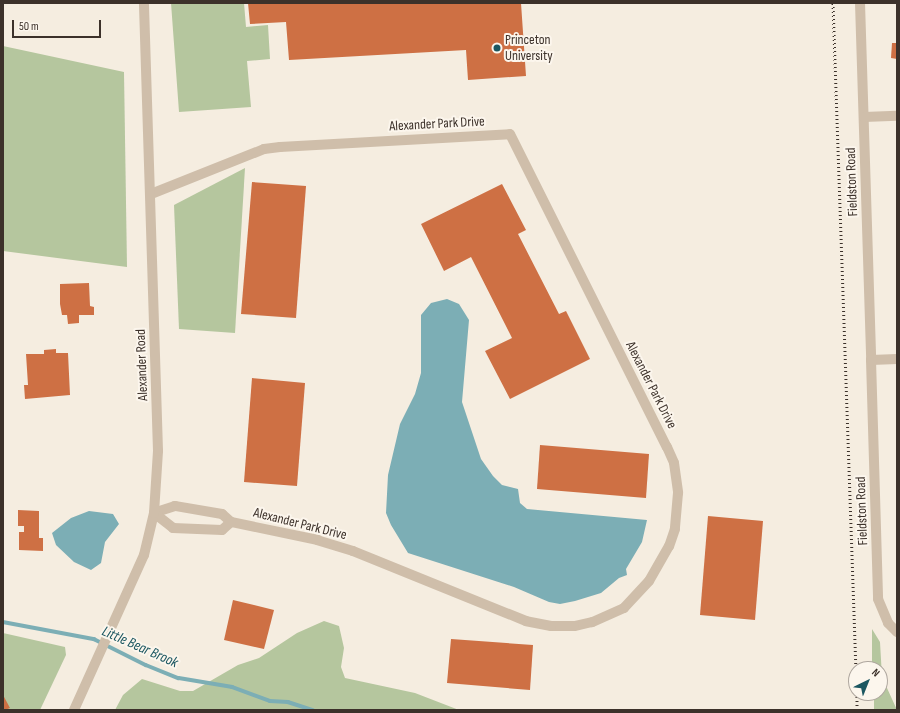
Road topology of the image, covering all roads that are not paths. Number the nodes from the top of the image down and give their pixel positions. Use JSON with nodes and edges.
{"nodes":[{"id":1,"x":144,"y":3,"type":"edge"},
{"id":2,"x":860,"y":3,"type":"edge"},
{"id":3,"x":897,"y":116,"type":"edge"},
{"id":4,"x":864,"y":117,"type":"junction"},
{"id":5,"x":151,"y":194,"type":"junction"},
{"id":6,"x":897,"y":359,"type":"edge"},
{"id":7,"x":871,"y":360,"type":"junction"},
{"id":8,"x":154,"y":514,"type":"junction"},
{"id":9,"x":231,"y":522,"type":"junction"},
{"id":10,"x":897,"y":632,"type":"edge"},
{"id":11,"x":74,"y":710,"type":"edge"}],
"edges":[{"from":1,"to":5,"type":"street","name":"Alexander Road"},
{"from":2,"to":4,"type":"street","name":"Fieldston Road"},
{"from":3,"to":4,"type":"street"},
{"from":4,"to":7,"type":"street","name":"Fieldston Road"},
{"from":5,"to":8,"type":"street","name":"Alexander Road"},
{"from":5,"to":9,"type":"street","name":"Alexander Park Drive"},
{"from":6,"to":7,"type":"street"},
{"from":7,"to":10,"type":"street","name":"Fieldston Road"},
{"from":8,"to":9,"type":"street","name":"Alexander Park Drive"},
{"from":8,"to":9,"type":"street","name":"Alexander Park Drive"},
{"from":8,"to":11,"type":"street","name":"Alexander Road"}]}
